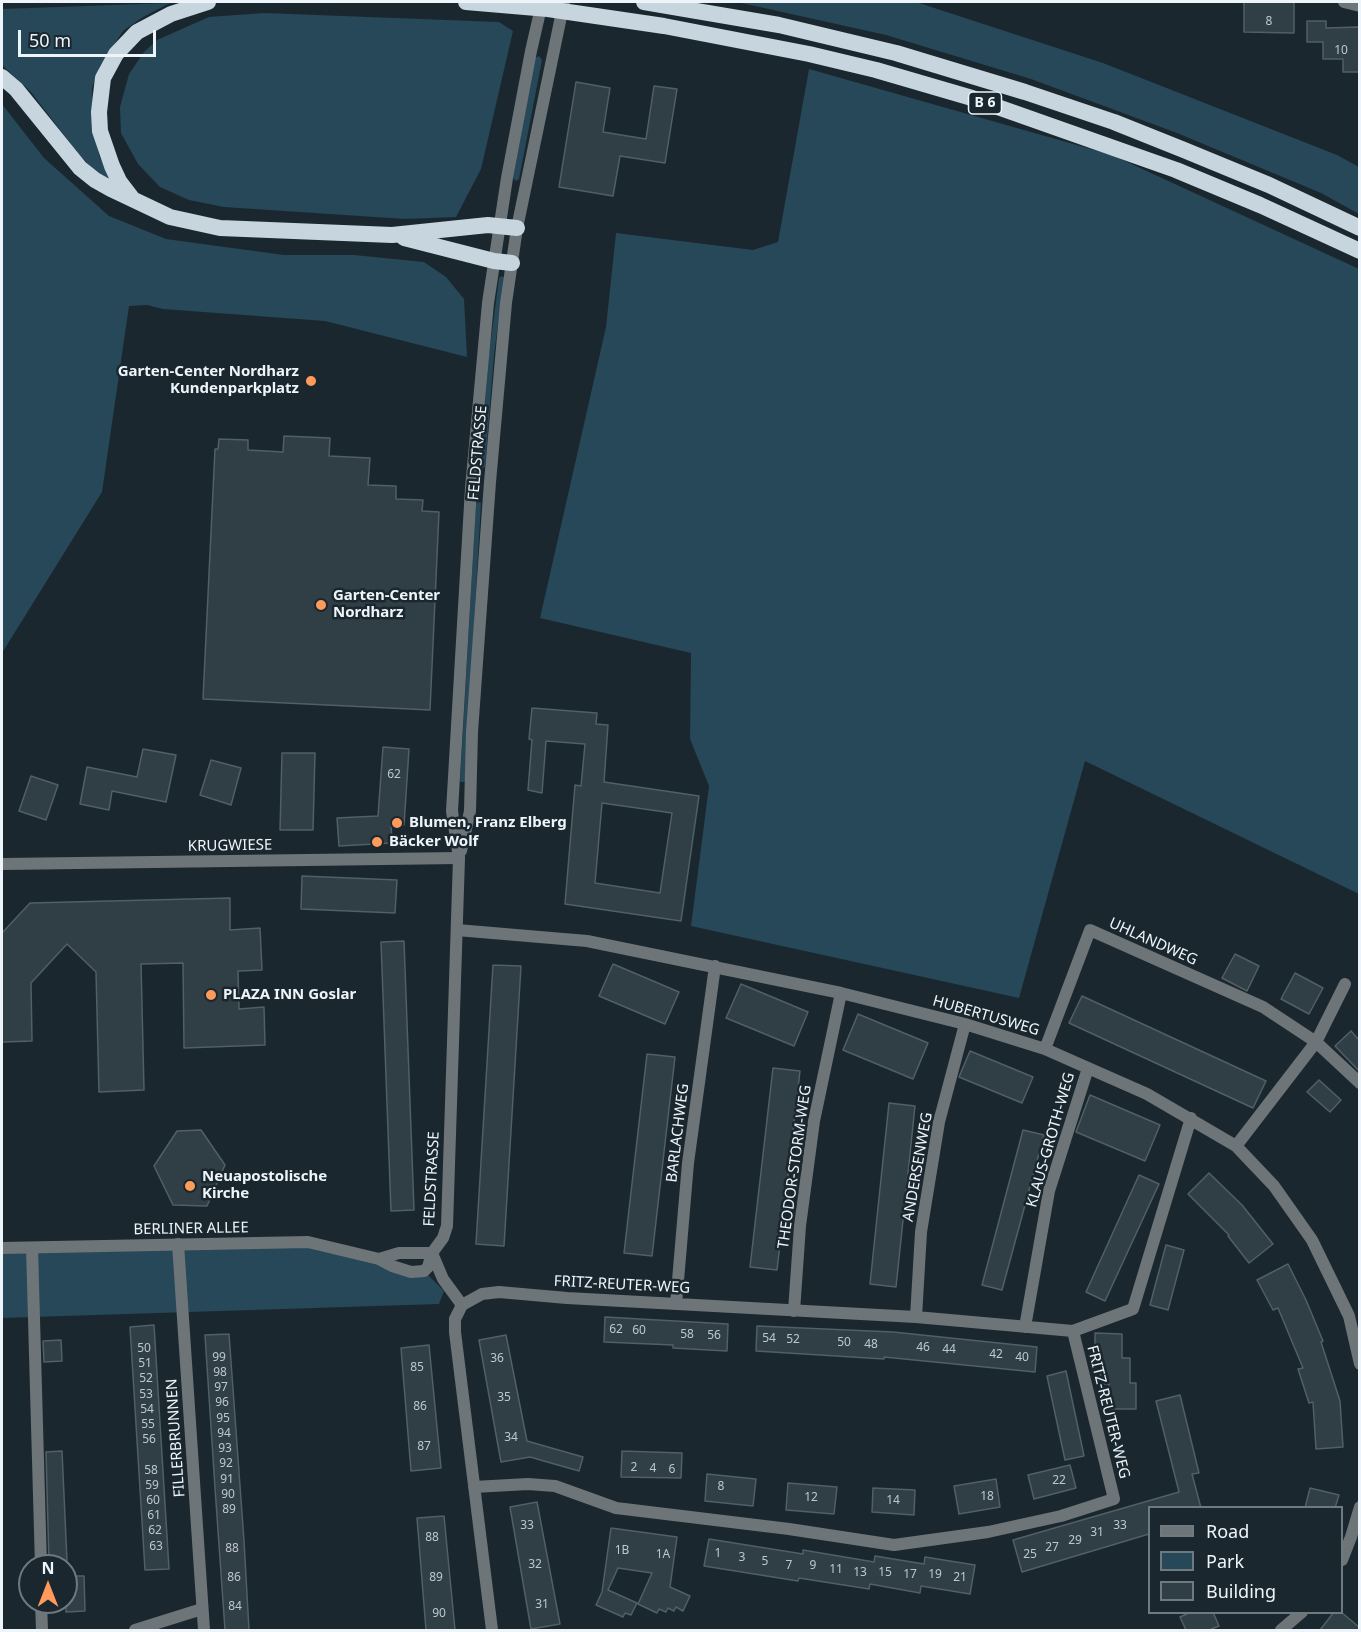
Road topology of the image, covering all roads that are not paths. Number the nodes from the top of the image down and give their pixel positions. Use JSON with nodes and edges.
{"nodes":[{"id":1,"x":208,"y":2,"type":"edge"},
{"id":2,"x":466,"y":2,"type":"edge"},
{"id":3,"x":543,"y":2,"type":"edge"},
{"id":4,"x":564,"y":2,"type":"edge"},
{"id":5,"x":644,"y":2,"type":"edge"},
{"id":6,"x":1344,"y":2,"type":"edge"},
{"id":7,"x":1359,"y":6,"type":"edge"},
{"id":8,"x":2,"y":77,"type":"edge"},
{"id":9,"x":133,"y":199,"type":"junction"},
{"id":10,"x":500,"y":226,"type":"junction"},
{"id":11,"x":518,"y":228,"type":"junction"},
{"id":12,"x":1359,"y":228,"type":"edge"},
{"id":13,"x":392,"y":235,"type":"junction"},
{"id":14,"x":1359,"y":252,"type":"edge"},
{"id":15,"x":494,"y":261,"type":"junction"},
{"id":16,"x":512,"y":264,"type":"junction"},
{"id":17,"x":459,"y":858,"type":"junction"},
{"id":18,"x":2,"y":864,"type":"edge"},
{"id":19,"x":457,"y":930,"type":"junction"},
{"id":20,"x":715,"y":966,"type":"junction"},
{"id":21,"x":1345,"y":984,"type":"dead end"},
{"id":22,"x":841,"y":993,"type":"junction"},
{"id":23,"x":965,"y":1024,"type":"junction"},
{"id":24,"x":1316,"y":1042,"type":"junction"},
{"id":25,"x":1045,"y":1049,"type":"junction"},
{"id":26,"x":1088,"y":1068,"type":"junction"},
{"id":27,"x":1359,"y":1083,"type":"edge"},
{"id":28,"x":1191,"y":1119,"type":"junction"},
{"id":29,"x":1236,"y":1146,"type":"junction"},
{"id":30,"x":178,"y":1244,"type":"junction"},
{"id":31,"x":2,"y":1248,"type":"edge"},
{"id":32,"x":32,"y":1248,"type":"junction"},
{"id":33,"x":432,"y":1253,"type":"junction"},
{"id":34,"x":379,"y":1259,"type":"junction"},
{"id":35,"x":676,"y":1304,"type":"junction"},
{"id":36,"x":462,"y":1305,"type":"junction"},
{"id":37,"x":794,"y":1311,"type":"junction"},
{"id":38,"x":1354,"y":1313,"type":"edge"},
{"id":39,"x":916,"y":1317,"type":"junction"},
{"id":40,"x":1025,"y":1327,"type":"junction"},
{"id":41,"x":1073,"y":1331,"type":"junction"},
{"id":42,"x":1359,"y":1364,"type":"edge"},
{"id":43,"x":474,"y":1487,"type":"junction"},
{"id":44,"x":1359,"y":1507,"type":"edge"},
{"id":45,"x":40,"y":1554,"type":"edge"},
{"id":46,"x":1343,"y":1555,"type":"edge"},
{"id":47,"x":202,"y":1609,"type":"junction"},
{"id":48,"x":41,"y":1614,"type":"edge"},
{"id":49,"x":1300,"y":1614,"type":"edge"},
{"id":50,"x":42,"y":1630,"type":"edge"},
{"id":51,"x":135,"y":1630,"type":"edge"},
{"id":52,"x":204,"y":1630,"type":"edge"},
{"id":53,"x":492,"y":1630,"type":"edge"},
{"id":54,"x":1281,"y":1630,"type":"edge"}],
"edges":[{"from":1,"to":9,"type":"highway"},
{"from":2,"to":14,"type":"highway","number":"B 6"},
{"from":3,"to":10,"type":"street","name":"FELDSTRASSE"},
{"from":4,"to":11,"type":"street","name":"FELDSTRASSE"},
{"from":5,"to":12,"type":"highway","number":"B 6"},
{"from":6,"to":7,"type":"street"},
{"from":8,"to":9,"type":"highway"},
{"from":9,"to":13,"type":"highway"},
{"from":10,"to":11,"type":"highway"},
{"from":10,"to":13,"type":"highway"},
{"from":10,"to":15,"type":"street","name":"FELDSTRASSE"},
{"from":11,"to":16,"type":"street","name":"FELDSTRASSE"},
{"from":13,"to":15,"type":"highway"},
{"from":15,"to":16,"type":"highway"},
{"from":15,"to":17,"type":"street","name":"FELDSTRASSE"},
{"from":16,"to":17,"type":"street","name":"FELDSTRASSE"},
{"from":17,"to":18,"type":"street","name":"KRUGWIESE"},
{"from":17,"to":19,"type":"street","name":"FELDSTRASSE"},
{"from":19,"to":20,"type":"street","name":"HUBERTUSWEG"},
{"from":19,"to":33,"type":"street","name":"FELDSTRASSE"},
{"from":20,"to":22,"type":"street","name":"HUBERTUSWEG"},
{"from":20,"to":35,"type":"street","name":"BARLACHWEG"},
{"from":21,"to":24,"type":"street"},
{"from":22,"to":23,"type":"street","name":"HUBERTUSWEG"},
{"from":22,"to":37,"type":"street","name":"THEODOR-STORM-WEG"},
{"from":23,"to":25,"type":"street","name":"HUBERTUSWEG"},
{"from":23,"to":39,"type":"street","name":"ANDERSENWEG"},
{"from":24,"to":25,"type":"street","name":"UHLANDWEG"},
{"from":24,"to":27,"type":"street","name":"UHLANDWEG"},
{"from":24,"to":29,"type":"street"},
{"from":25,"to":26,"type":"street","name":"HUBERTUSWEG"},
{"from":26,"to":28,"type":"street","name":"HUBERTUSWEG"},
{"from":26,"to":40,"type":"street","name":"KLAUS-GROTH-WEG"},
{"from":28,"to":29,"type":"street","name":"HUBERTUSWEG"},
{"from":28,"to":41,"type":"street"},
{"from":29,"to":38,"type":"street","name":"HUBERTUSWEG"},
{"from":30,"to":32,"type":"street","name":"BERLINER ALLEE"},
{"from":30,"to":34,"type":"street","name":"BERLINER ALLEE"},
{"from":30,"to":47,"type":"street","name":"FILLERBRUNNEN"},
{"from":31,"to":32,"type":"street","name":"BERLINER ALLEE"},
{"from":32,"to":45,"type":"street"},
{"from":33,"to":34,"type":"street","name":"BERLINER ALLEE"},
{"from":33,"to":34,"type":"street","name":"BERLINER ALLEE"},
{"from":33,"to":36,"type":"street"},
{"from":35,"to":36,"type":"street","name":"FRITZ-REUTER-WEG"},
{"from":35,"to":37,"type":"street","name":"FRITZ-REUTER-WEG"},
{"from":36,"to":43,"type":"street"},
{"from":37,"to":39,"type":"street","name":"FRITZ-REUTER-WEG"},
{"from":38,"to":42,"type":"street","name":"HUBERTUSWEG"},
{"from":39,"to":40,"type":"street","name":"FRITZ-REUTER-WEG"},
{"from":40,"to":41,"type":"street","name":"FRITZ-REUTER-WEG"},
{"from":41,"to":43,"type":"street","name":"FRITZ-REUTER-WEG"},
{"from":43,"to":53,"type":"street"},
{"from":44,"to":46,"type":"street"},
{"from":47,"to":51,"type":"street"},
{"from":47,"to":52,"type":"street","name":"FILLERBRUNNEN"},
{"from":48,"to":50,"type":"street"},
{"from":49,"to":54,"type":"street"}]}
